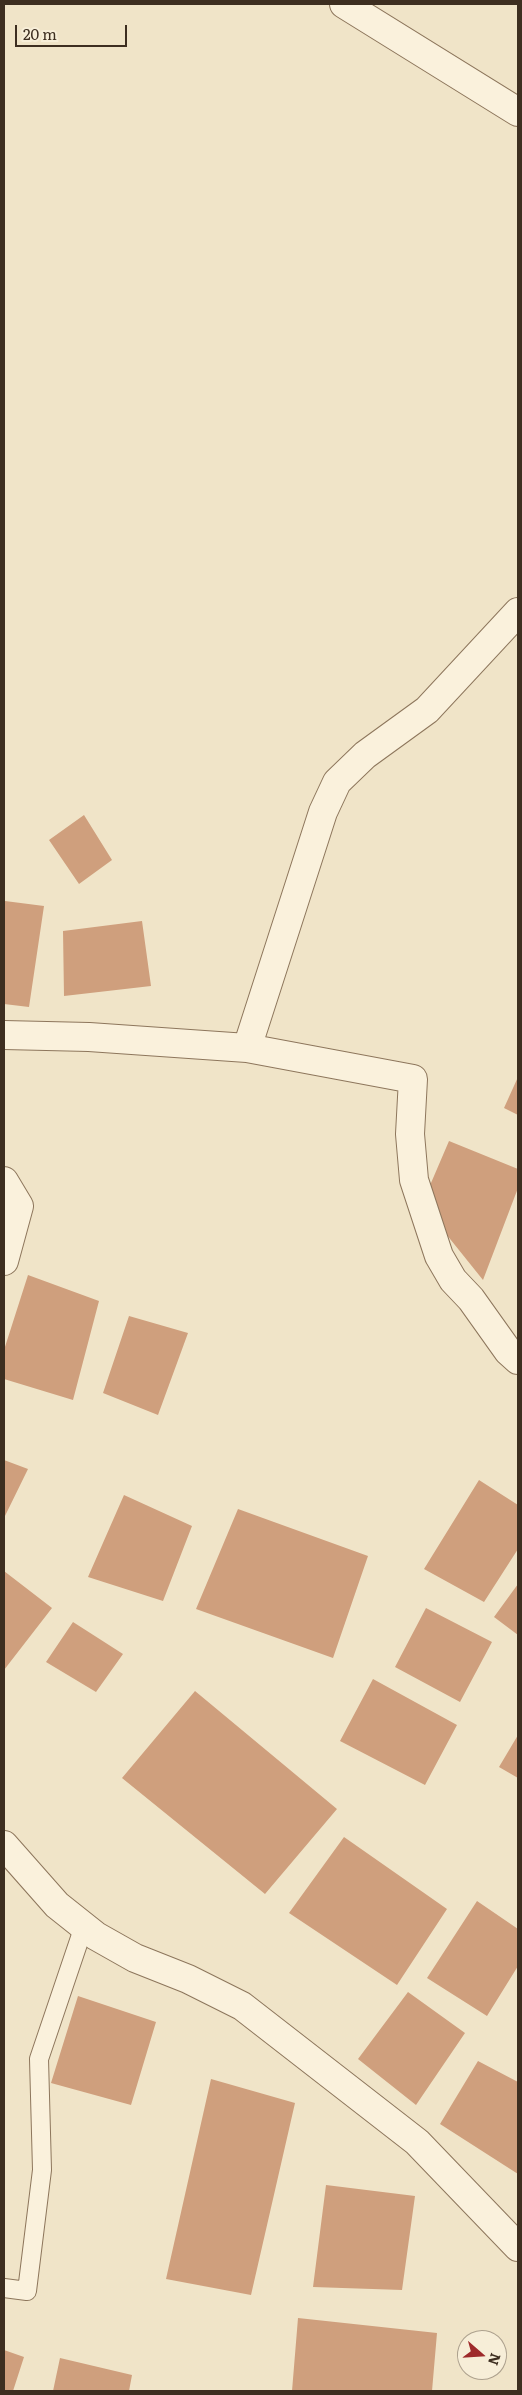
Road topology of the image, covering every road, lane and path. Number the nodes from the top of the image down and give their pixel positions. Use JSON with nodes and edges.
{"nodes":[{"id":1,"x":344,"y":4,"type":"edge"},
{"id":2,"x":518,"y":112,"type":"edge"},
{"id":3,"x":518,"y":612,"type":"edge"},
{"id":4,"x":4,"y":1035,"type":"edge"},
{"id":5,"x":247,"y":1048,"type":"junction"},
{"id":6,"x":4,"y":1180,"type":"edge"},
{"id":7,"x":4,"y":1261,"type":"edge"},
{"id":8,"x":518,"y":1360,"type":"edge"},
{"id":9,"x":4,"y":1845,"type":"edge"},
{"id":10,"x":84,"y":1926,"type":"junction"},
{"id":11,"x":518,"y":2247,"type":"edge"},
{"id":12,"x":4,"y":2288,"type":"edge"}],
"edges":[{"from":1,"to":2,"type":"street"},
{"from":3,"to":5,"type":"street"},
{"from":4,"to":5,"type":"street"},
{"from":5,"to":8,"type":"street"},
{"from":6,"to":7,"type":"street"},
{"from":9,"to":10,"type":"street"},
{"from":10,"to":11,"type":"street"},
{"from":10,"to":12,"type":"lane"}]}
